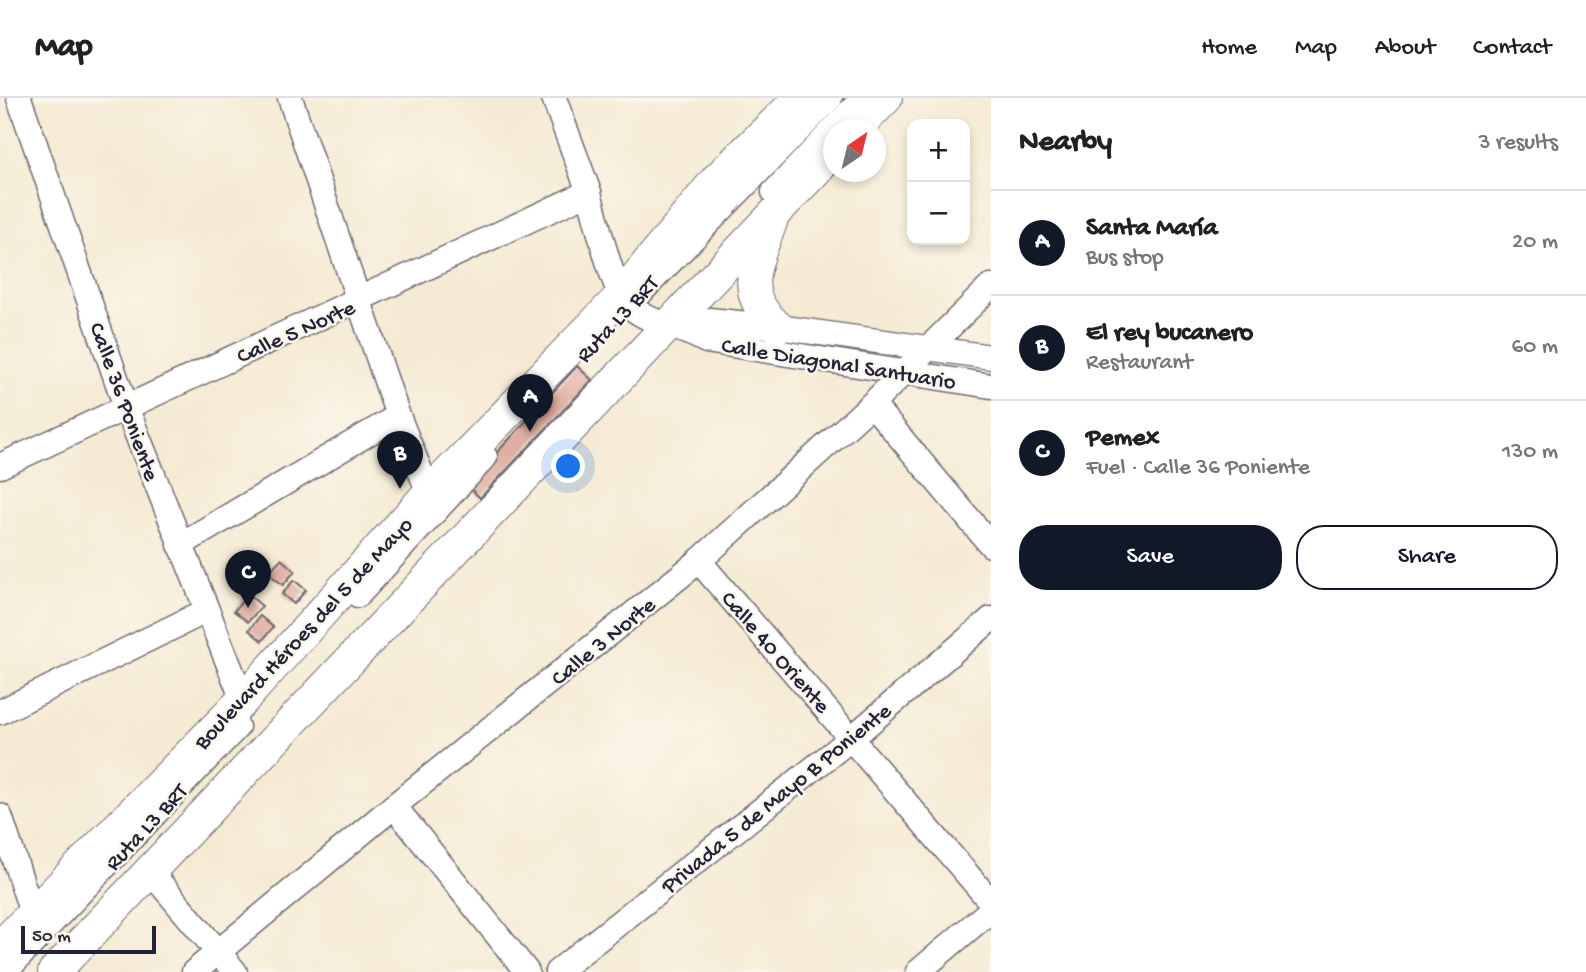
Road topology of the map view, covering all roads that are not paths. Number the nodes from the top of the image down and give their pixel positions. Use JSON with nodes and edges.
{"nodes":[{"id":1,"x":19,"y":98,"type":"edge"},
{"id":2,"x":290,"y":98,"type":"edge"},
{"id":3,"x":554,"y":98,"type":"edge"},
{"id":4,"x":800,"y":98,"type":"edge"},
{"id":5,"x":830,"y":98,"type":"edge"},
{"id":6,"x":863,"y":98,"type":"edge"},
{"id":7,"x":886,"y":98,"type":"edge"},
{"id":8,"x":866,"y":119,"type":"edge"},
{"id":9,"x":823,"y":162,"type":"edge"},
{"id":10,"x":589,"y":192,"type":"junction"},
{"id":11,"x":776,"y":209,"type":"junction"},
{"id":12,"x":991,"y":286,"type":"edge"},
{"id":13,"x":361,"y":300,"type":"junction"},
{"id":14,"x":624,"y":301,"type":"junction"},
{"id":15,"x":670,"y":326,"type":"junction"},
{"id":16,"x":778,"y":327,"type":"junction"},
{"id":17,"x":926,"y":350,"type":"junction"},
{"id":18,"x":991,"y":357,"type":"edge"},
{"id":19,"x":904,"y":372,"type":"junction"},
{"id":20,"x":991,"y":386,"type":"edge"},
{"id":21,"x":872,"y":404,"type":"junction"},
{"id":22,"x":125,"y":407,"type":"junction"},
{"id":23,"x":398,"y":416,"type":"junction"},
{"id":24,"x":0,"y":466,"type":"edge"},
{"id":25,"x":429,"y":493,"type":"junction"},
{"id":26,"x":180,"y":545,"type":"junction"},
{"id":27,"x":991,"y":545,"type":"edge"},
{"id":28,"x":699,"y":561,"type":"junction"},
{"id":29,"x":206,"y":611,"type":"junction"},
{"id":30,"x":991,"y":619,"type":"edge"},
{"id":31,"x":243,"y":699,"type":"junction"},
{"id":32,"x":0,"y":712,"type":"edge"},
{"id":33,"x":853,"y":737,"type":"junction"},
{"id":34,"x":394,"y":806,"type":"junction"},
{"id":35,"x":0,"y":816,"type":"edge"},
{"id":36,"x":150,"y":871,"type":"junction"},
{"id":37,"x":991,"y":902,"type":"edge"},
{"id":38,"x":991,"y":910,"type":"edge"},
{"id":39,"x":32,"y":913,"type":"junction"},
{"id":40,"x":0,"y":947,"type":"edge"},
{"id":41,"x":219,"y":952,"type":"junction"},
{"id":42,"x":5,"y":972,"type":"edge"},
{"id":43,"x":45,"y":972,"type":"edge"},
{"id":44,"x":54,"y":972,"type":"edge"},
{"id":45,"x":194,"y":972,"type":"edge"},
{"id":46,"x":235,"y":972,"type":"edge"},
{"id":47,"x":527,"y":972,"type":"edge"},
{"id":48,"x":557,"y":972,"type":"edge"},
{"id":49,"x":918,"y":972,"type":"edge"}],
"edges":[{"from":1,"to":22,"type":"street","name":"Calle 36 Poniente"},
{"from":2,"to":13,"type":"street"},
{"from":3,"to":10,"type":"street"},
{"from":4,"to":14,"type":"main road","name":"Boulevard Héroes del 5 de Mayo"},
{"from":5,"to":14,"type":"street","name":"Ruta L3 BRT"},
{"from":6,"to":15,"type":"street","name":"Ruta L3 BRT"},
{"from":7,"to":8,"type":"main road"},
{"from":9,"to":11,"type":"main road"},
{"from":10,"to":13,"type":"street","name":"Calle 5 Norte"},
{"from":10,"to":14,"type":"street"},
{"from":11,"to":15,"type":"main road"},
{"from":11,"to":16,"type":"main road"},
{"from":12,"to":17,"type":"street","name":"Calle 3 Norte"},
{"from":13,"to":22,"type":"street","name":"Calle 5 Norte"},
{"from":13,"to":23,"type":"street"},
{"from":14,"to":15,"type":"street"},
{"from":14,"to":25,"type":"main road","name":"Boulevard Héroes del 5 de Mayo"},
{"from":14,"to":42,"type":"street","name":"Ruta L3 BRT"},
{"from":15,"to":16,"type":"street","name":"Calle Diagonal Santuario"},
{"from":15,"to":19,"type":"street","name":"Calle Diagonal Santuario"},
{"from":15,"to":36,"type":"main road"},
{"from":15,"to":43,"type":"street","name":"Ruta L3 BRT"},
{"from":16,"to":17,"type":"street","name":"Calle Diagonal Santuario"},
{"from":17,"to":18,"type":"street","name":"Calle Diagonal Santuario"},
{"from":17,"to":19,"type":"street","name":"Calle 3 Norte"},
{"from":19,"to":20,"type":"street","name":"Calle Diagonal Santuario"},
{"from":19,"to":21,"type":"street","name":"Calle 3 Norte"},
{"from":21,"to":27,"type":"street"},
{"from":21,"to":28,"type":"street","name":"Calle 3 Norte"},
{"from":22,"to":24,"type":"street","name":"Calle 5 Norte"},
{"from":22,"to":26,"type":"street","name":"Calle 36 Poniente"},
{"from":23,"to":25,"type":"street"},
{"from":23,"to":26,"type":"street"},
{"from":25,"to":31,"type":"main road","name":"Boulevard Héroes del 5 de Mayo"},
{"from":26,"to":29,"type":"street","name":"Calle 36 Poniente"},
{"from":28,"to":33,"type":"street","name":"Calle 40 Oriente"},
{"from":28,"to":34,"type":"street","name":"Calle 3 Norte"},
{"from":29,"to":31,"type":"street","name":"Calle 36 Poniente"},
{"from":29,"to":32,"type":"street"},
{"from":30,"to":33,"type":"street","name":"Privada 5 de Mayo B Poniente"},
{"from":31,"to":39,"type":"main road","name":"Boulevard Héroes del 5 de Mayo"},
{"from":33,"to":37,"type":"street","name":"Calle 40 Oriente"},
{"from":33,"to":48,"type":"street","name":"Privada 5 de Mayo B Poniente"},
{"from":34,"to":41,"type":"street","name":"Calle 3 Norte"},
{"from":34,"to":47,"type":"street"},
{"from":35,"to":39,"type":"street"},
{"from":36,"to":41,"type":"street"},
{"from":36,"to":44,"type":"main road"},
{"from":38,"to":49,"type":"street"},
{"from":39,"to":40,"type":"main road","name":"Boulevard Héroes del 5 de Mayo"},
{"from":41,"to":45,"type":"street","name":"Calle 3 Norte"},
{"from":41,"to":46,"type":"street"}]}
